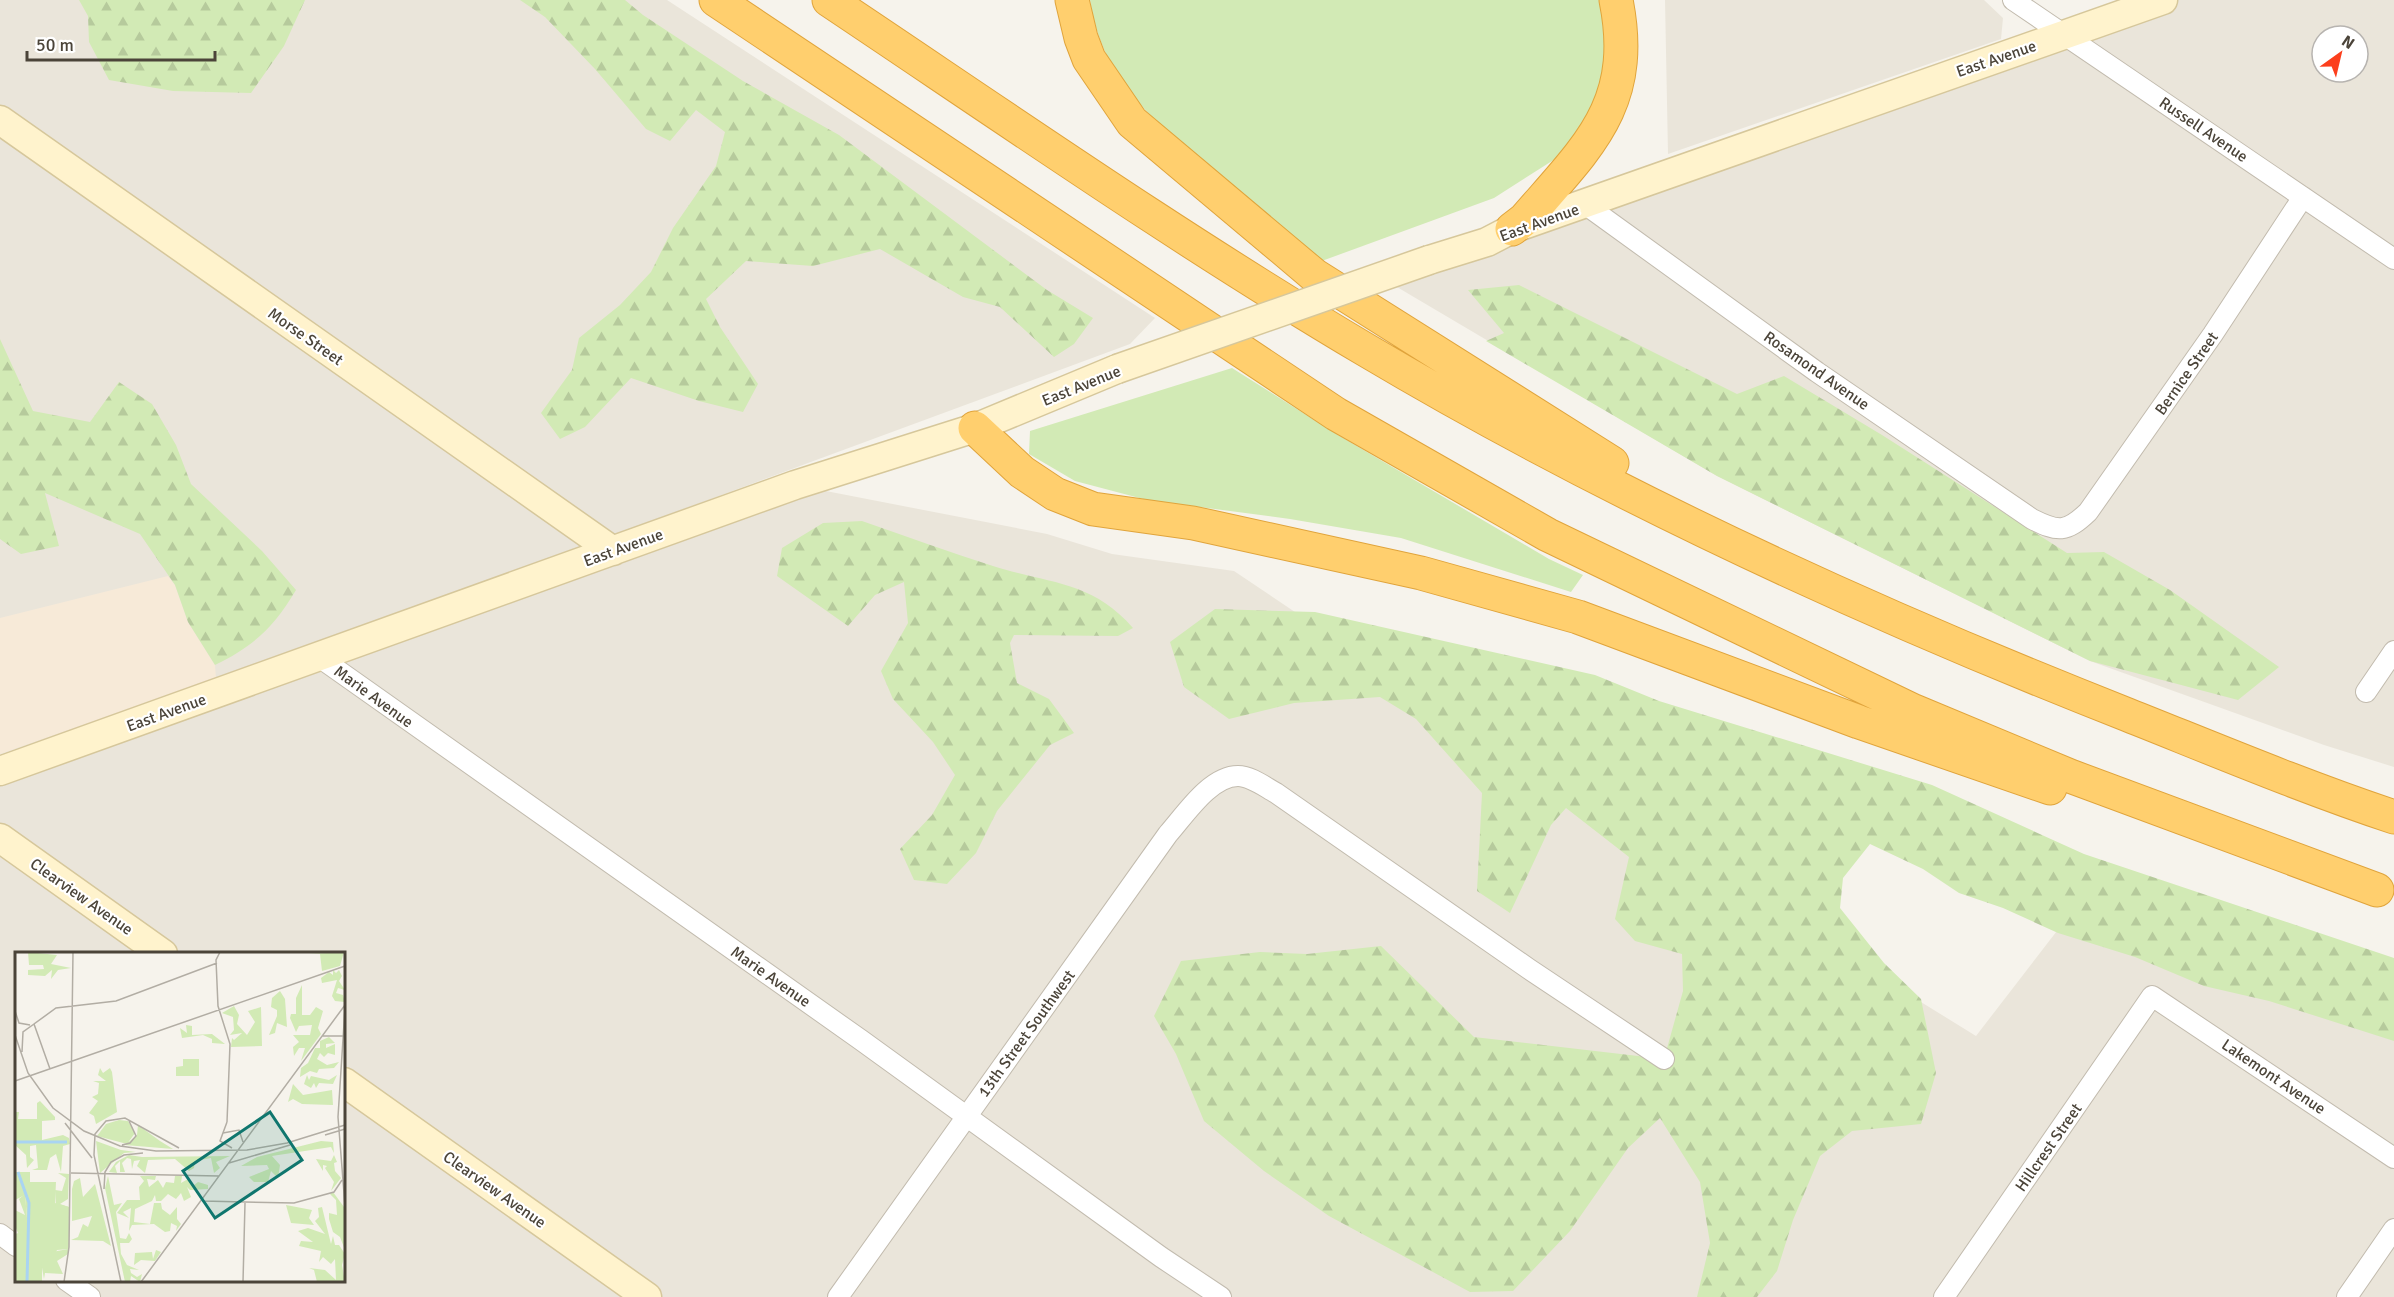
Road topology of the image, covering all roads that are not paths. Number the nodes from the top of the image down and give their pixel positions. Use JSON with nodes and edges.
{"nodes":[{"id":1,"x":716,"y":0,"type":"edge"},
{"id":2,"x":829,"y":0,"type":"edge"},
{"id":3,"x":1072,"y":0,"type":"edge"},
{"id":4,"x":1616,"y":0,"type":"edge"},
{"id":5,"x":2013,"y":0,"type":"edge"},
{"id":6,"x":2163,"y":0,"type":"edge"},
{"id":7,"x":2066,"y":34,"type":"junction"},
{"id":8,"x":0,"y":120,"type":"edge"},
{"id":9,"x":2303,"y":197,"type":"junction"},
{"id":10,"x":1586,"y":205,"type":"junction"},
{"id":11,"x":1512,"y":230,"type":"junction"},
{"id":12,"x":2394,"y":259,"type":"edge"},
{"id":13,"x":975,"y":428,"type":"junction"},
{"id":14,"x":2052,"y":529,"type":"joint"},
{"id":15,"x":613,"y":551,"type":"junction"},
{"id":16,"x":1766,"y":560,"type":"junction"},
{"id":17,"x":2394,"y":651,"type":"edge"},
{"id":18,"x":320,"y":657,"type":"junction"},
{"id":19,"x":2366,"y":692,"type":"dead end"},
{"id":20,"x":0,"y":771,"type":"edge"},
{"id":21,"x":2394,"y":817,"type":"edge"},
{"id":22,"x":0,"y":838,"type":"edge"},
{"id":23,"x":2385,"y":892,"type":"edge"},
{"id":24,"x":160,"y":952,"type":"edge"},
{"id":25,"x":2152,"y":996,"type":"joint"},
{"id":26,"x":1664,"y":1059,"type":"dead end"},
{"id":27,"x":345,"y":1083,"type":"edge"},
{"id":28,"x":965,"y":1117,"type":"junction"},
{"id":29,"x":2394,"y":1158,"type":"edge"},
{"id":30,"x":2394,"y":1229,"type":"edge"},
{"id":31,"x":0,"y":1234,"type":"edge"},
{"id":32,"x":15,"y":1245,"type":"edge"},
{"id":33,"x":68,"y":1282,"type":"edge"},
{"id":34,"x":90,"y":1297,"type":"edge"},
{"id":35,"x":647,"y":1297,"type":"edge"},
{"id":36,"x":838,"y":1297,"type":"edge"},
{"id":37,"x":1221,"y":1297,"type":"edge"},
{"id":38,"x":1944,"y":1297,"type":"edge"},
{"id":39,"x":2347,"y":1297,"type":"edge"}],
"edges":[{"from":1,"to":23,"type":"highway"},
{"from":2,"to":16,"type":"highway"},
{"from":3,"to":16,"type":"highway"},
{"from":4,"to":11,"type":"highway"},
{"from":5,"to":7,"type":"street","name":"Russell Avenue"},
{"from":6,"to":7,"type":"main road","name":"East Avenue"},
{"from":7,"to":9,"type":"street","name":"Russell Avenue"},
{"from":7,"to":10,"type":"main road","name":"East Avenue"},
{"from":8,"to":15,"type":"main road","name":"Morse Street"},
{"from":9,"to":12,"type":"street","name":"Russell Avenue"},
{"from":9,"to":14,"type":"street","name":"Bernice Street"},
{"from":10,"to":11,"type":"main road","name":"East Avenue"},
{"from":10,"to":14,"type":"street","name":"Rosamond Avenue"},
{"from":11,"to":13,"type":"main road","name":"East Avenue","bridge":true},
{"from":13,"to":15,"type":"main road","name":"East Avenue"},
{"from":13,"to":23,"type":"highway"},
{"from":15,"to":18,"type":"main road","name":"East Avenue"},
{"from":16,"to":21,"type":"highway"},
{"from":17,"to":19,"type":"street"},
{"from":18,"to":20,"type":"main road","name":"East Avenue"},
{"from":18,"to":28,"type":"street","name":"Marie Avenue"},
{"from":22,"to":24,"type":"main road","name":"Clearview Avenue"},
{"from":25,"to":29,"type":"street","name":"Lakemont Avenue"},
{"from":25,"to":38,"type":"street","name":"Hillcrest Street"},
{"from":26,"to":28,"type":"street","name":"13th Street Southwest"},
{"from":27,"to":35,"type":"main road","name":"Clearview Avenue"},
{"from":28,"to":36,"type":"street","name":"13th Street Southwest"},
{"from":28,"to":37,"type":"street","name":"Marie Avenue"},
{"from":30,"to":39,"type":"street"},
{"from":31,"to":32,"type":"street"},
{"from":33,"to":34,"type":"street"}]}
